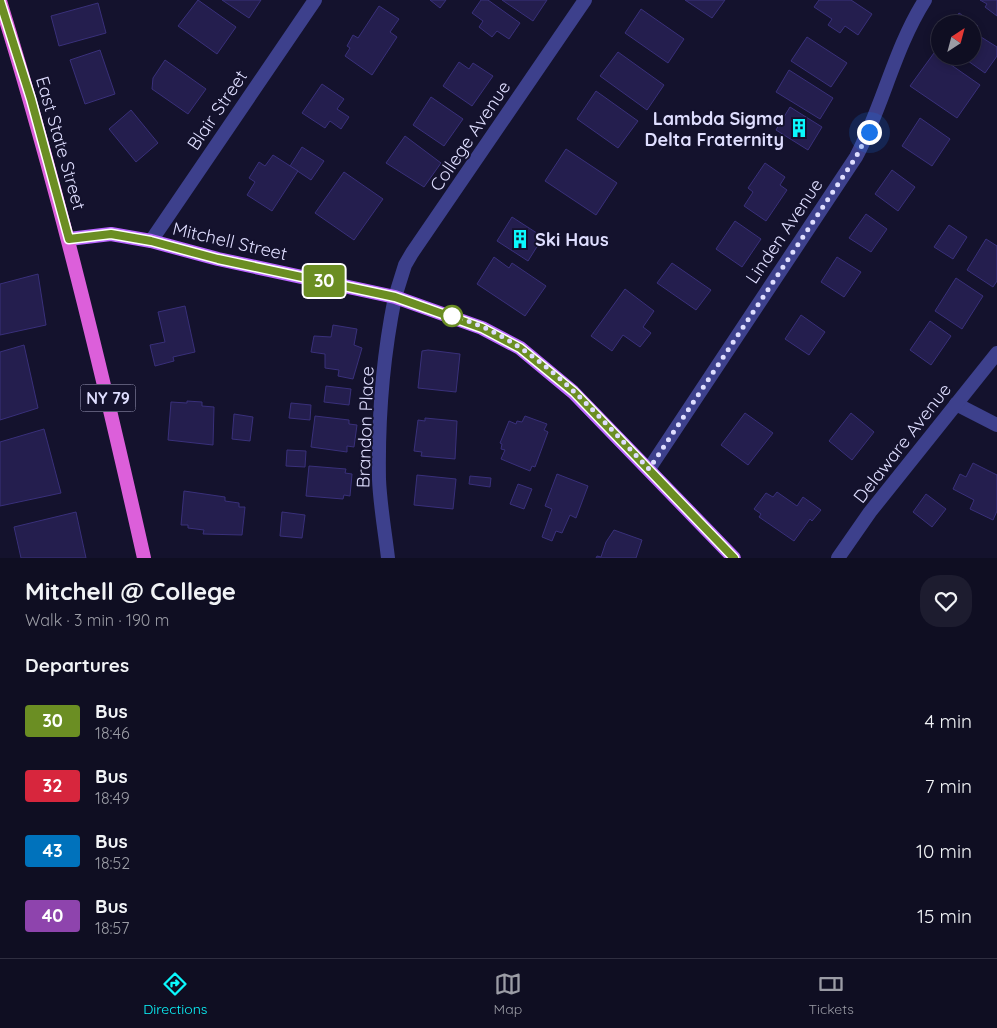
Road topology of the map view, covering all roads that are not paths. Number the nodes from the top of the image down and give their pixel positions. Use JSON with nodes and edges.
{"nodes":[{"id":1,"x":315,"y":0,"type":"edge"},
{"id":2,"x":585,"y":0,"type":"edge"},
{"id":3,"x":924,"y":0,"type":"edge"},
{"id":4,"x":0,"y":2,"type":"edge"},
{"id":5,"x":69,"y":239,"type":"junction"},
{"id":6,"x":151,"y":241,"type":"junction"},
{"id":7,"x":395,"y":297,"type":"junction"},
{"id":8,"x":997,"y":353,"type":"edge"},
{"id":9,"x":956,"y":404,"type":"junction"},
{"id":10,"x":997,"y":425,"type":"edge"},
{"id":11,"x":649,"y":469,"type":"junction"},
{"id":12,"x":144,"y":558,"type":"edge"},
{"id":13,"x":388,"y":558,"type":"edge"},
{"id":14,"x":734,"y":558,"type":"edge"},
{"id":15,"x":838,"y":558,"type":"edge"}],
"edges":[{"from":1,"to":6,"type":"street","name":"Blair Street"},
{"from":2,"to":7,"type":"street","name":"College Avenue"},
{"from":3,"to":11,"type":"street","name":"Linden Avenue"},
{"from":4,"to":5,"type":"highway","name":"East State Street","number":"NY 79"},
{"from":5,"to":6,"type":"main road","name":"Mitchell Street"},
{"from":5,"to":12,"type":"highway","name":"East State Street","number":"NY 79"},
{"from":6,"to":7,"type":"main road","name":"Mitchell Street"},
{"from":7,"to":11,"type":"main road","name":"Mitchell Street"},
{"from":7,"to":13,"type":"street","name":"Brandon Place"},
{"from":8,"to":9,"type":"street","name":"Delaware Avenue"},
{"from":9,"to":10,"type":"street"},
{"from":9,"to":15,"type":"street","name":"Delaware Avenue"},
{"from":11,"to":14,"type":"main road","name":"Mitchell Street"}]}
